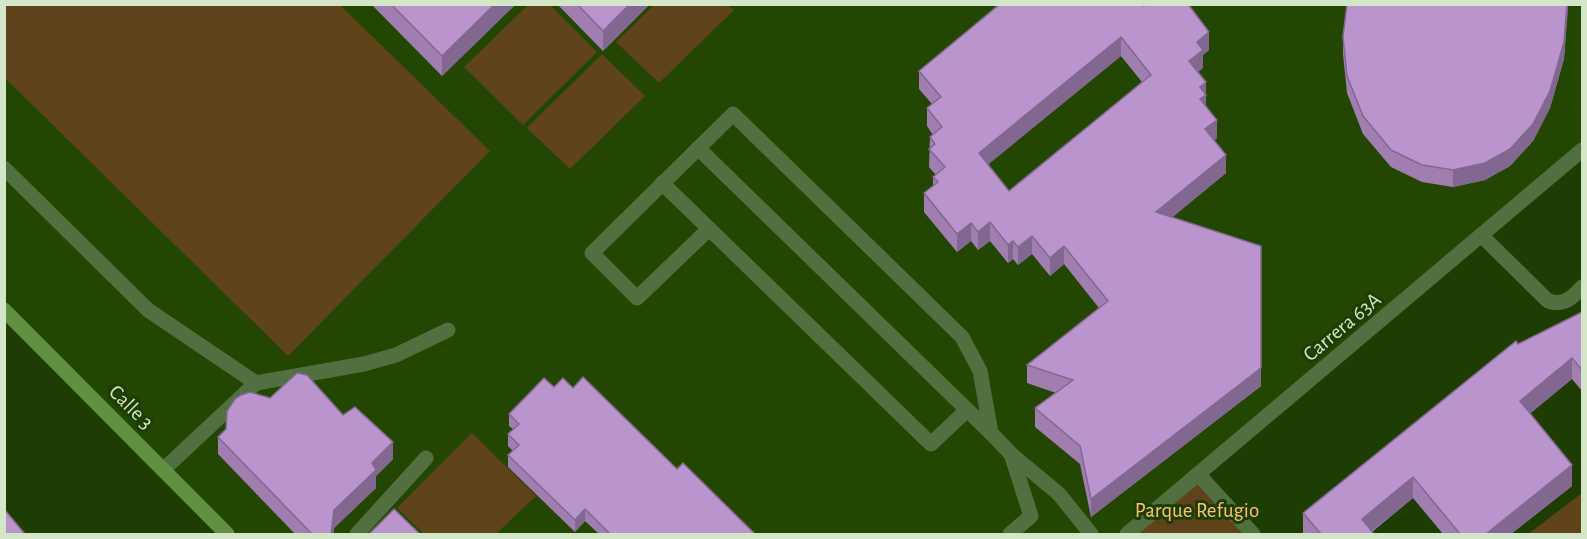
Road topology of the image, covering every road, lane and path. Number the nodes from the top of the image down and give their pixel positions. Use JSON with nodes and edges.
{"nodes":[{"id":1,"x":698,"y":148,"type":"junction"},
{"id":2,"x":1582,"y":150,"type":"edge"},
{"id":3,"x":4,"y":168,"type":"edge"},
{"id":4,"x":662,"y":183,"type":"junction"},
{"id":5,"x":709,"y":229,"type":"junction"},
{"id":6,"x":1482,"y":236,"type":"junction"},
{"id":7,"x":1582,"y":287,"type":"edge"},
{"id":8,"x":4,"y":310,"type":"edge"},
{"id":9,"x":448,"y":330,"type":"dead end"},
{"id":10,"x":256,"y":383,"type":"junction"},
{"id":11,"x":967,"y":410,"type":"junction"},
{"id":12,"x":991,"y":433,"type":"junction"},
{"id":13,"x":1011,"y":454,"type":"junction"},
{"id":14,"x":426,"y":458,"type":"dead end"},
{"id":15,"x":163,"y":470,"type":"junction"},
{"id":16,"x":1199,"y":475,"type":"junction"},
{"id":17,"x":227,"y":534,"type":"edge"},
{"id":18,"x":357,"y":534,"type":"edge"},
{"id":19,"x":1010,"y":534,"type":"edge"},
{"id":20,"x":1091,"y":534,"type":"edge"},
{"id":21,"x":1127,"y":534,"type":"edge"},
{"id":22,"x":1253,"y":534,"type":"edge"}],
"edges":[{"from":1,"to":4,"type":"street"},
{"from":1,"to":11,"type":"street"},
{"from":1,"to":12,"type":"street"},
{"from":2,"to":6,"type":"street","name":"Carrera 63A"},
{"from":3,"to":10,"type":"street"},
{"from":4,"to":5,"type":"street"},
{"from":4,"to":5,"type":"street"},
{"from":5,"to":11,"type":"street"},
{"from":6,"to":7,"type":"street"},
{"from":6,"to":16,"type":"street","name":"Carrera 63A"},
{"from":8,"to":15,"type":"street","name":"Calle 3"},
{"from":9,"to":10,"type":"street"},
{"from":10,"to":15,"type":"street"},
{"from":11,"to":12,"type":"street"},
{"from":12,"to":13,"type":"street"},
{"from":13,"to":19,"type":"street"},
{"from":13,"to":20,"type":"street"},
{"from":14,"to":18,"type":"street"},
{"from":15,"to":17,"type":"street","name":"Calle 3"},
{"from":16,"to":21,"type":"street","name":"Carrera 63A"},
{"from":16,"to":22,"type":"street"}]}
